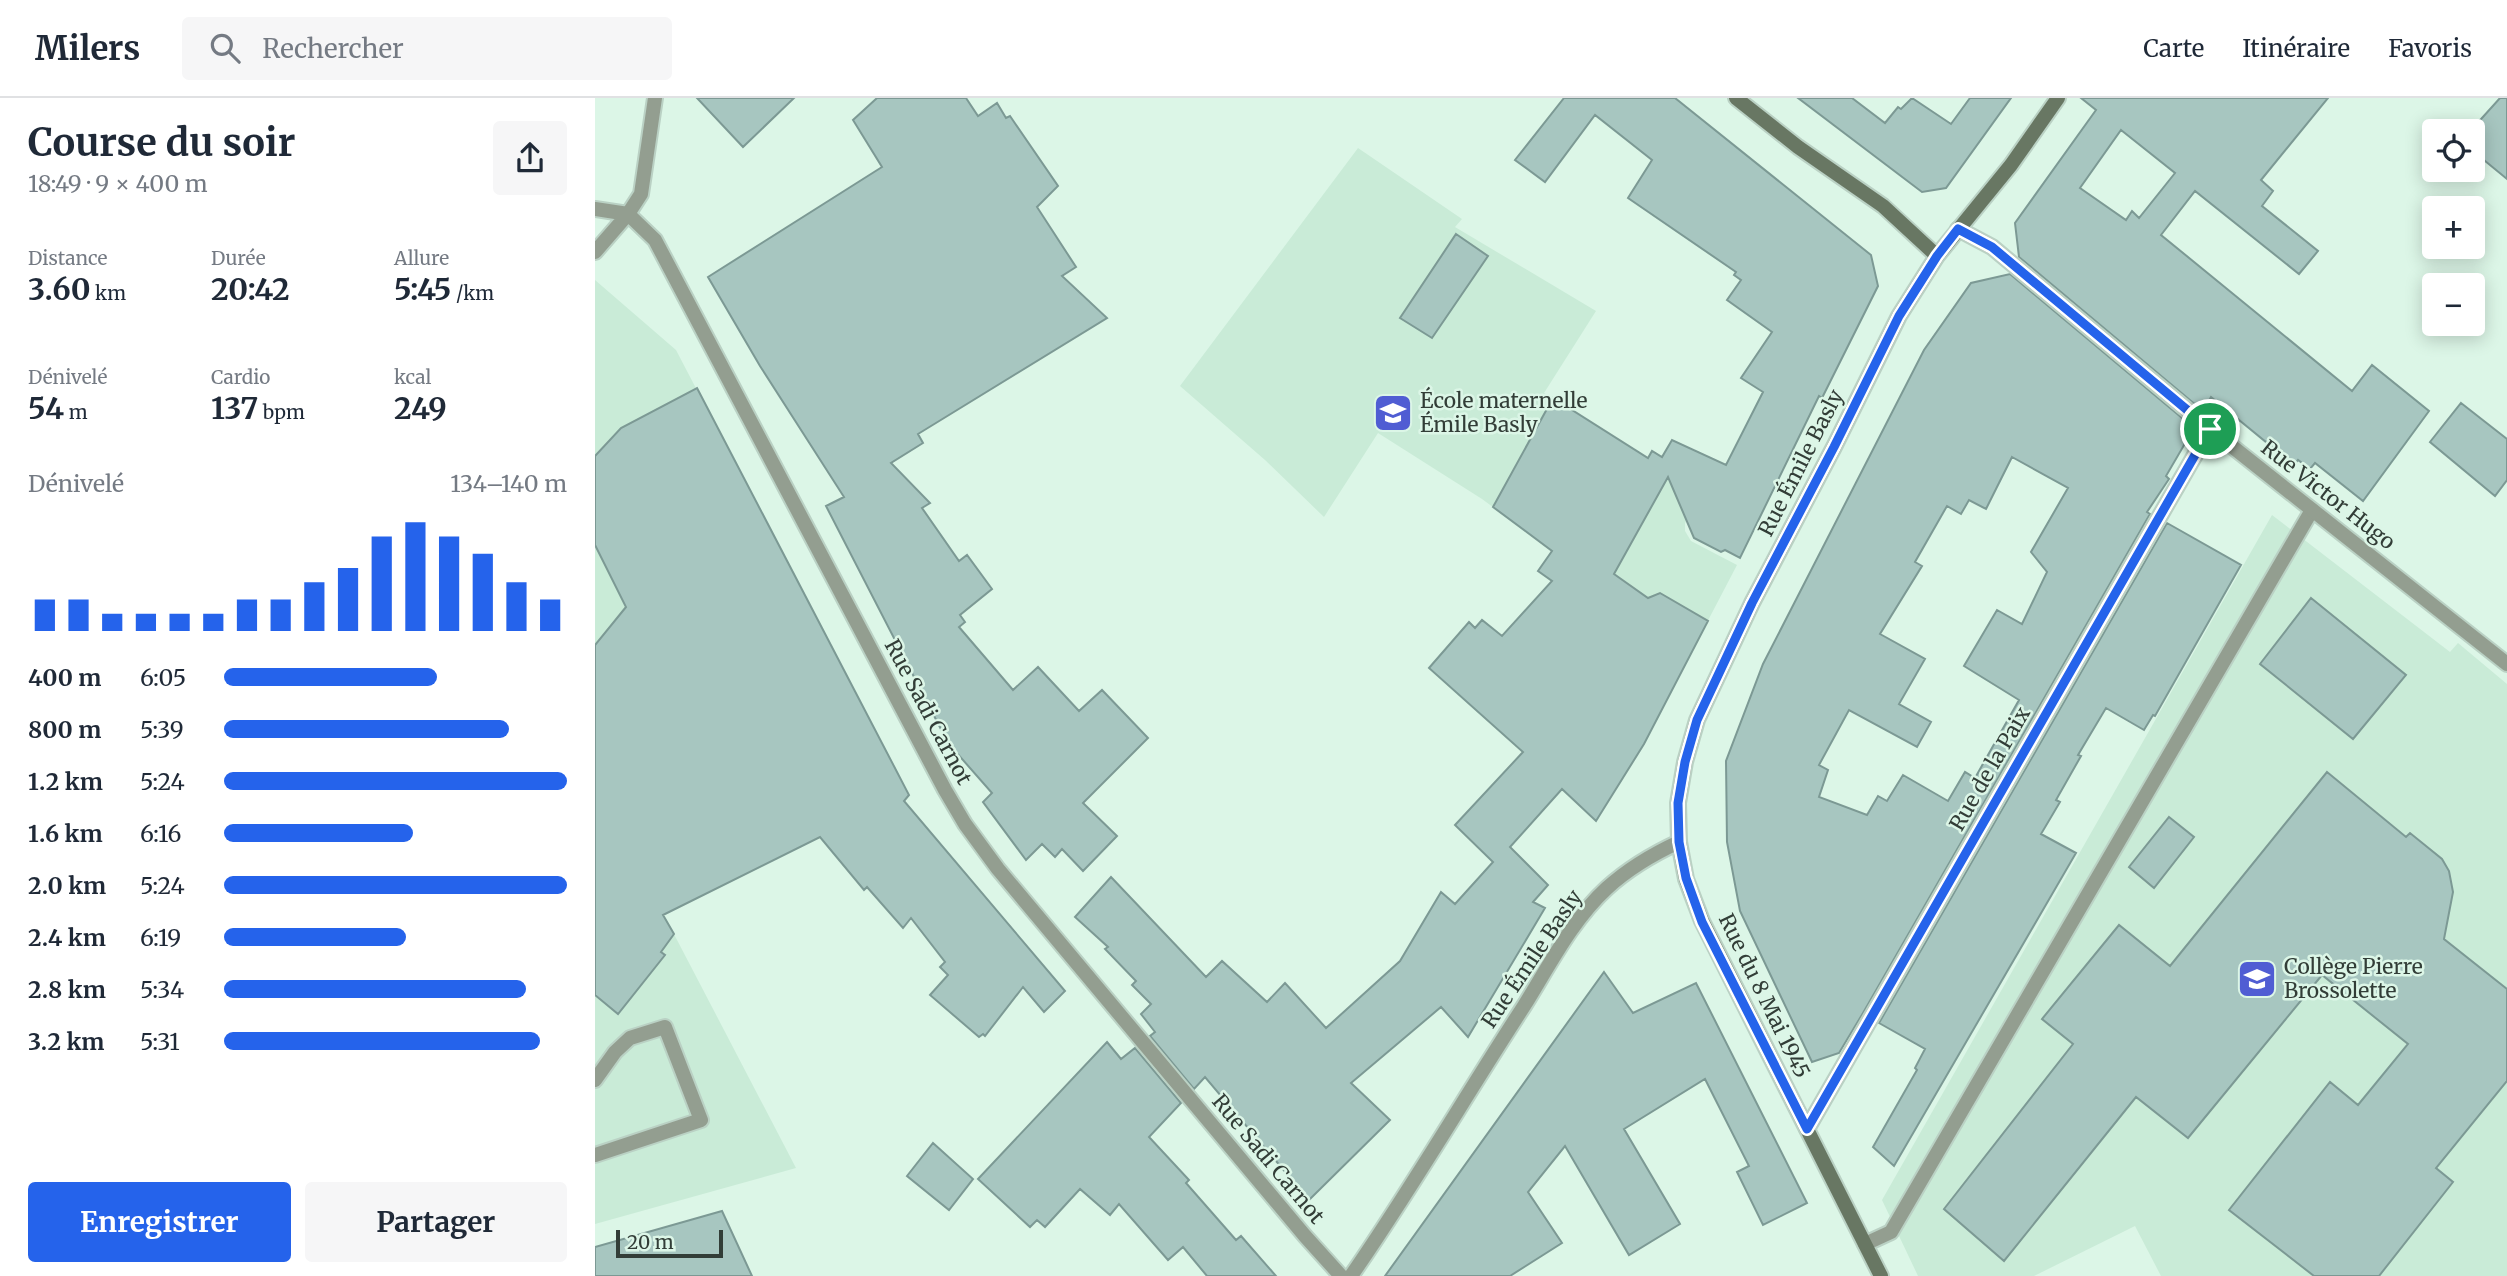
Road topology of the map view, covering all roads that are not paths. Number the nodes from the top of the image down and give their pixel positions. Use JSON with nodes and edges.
{"nodes":[{"id":1,"x":655,"y":98,"type":"edge"},
{"id":2,"x":1736,"y":98,"type":"edge"},
{"id":3,"x":2058,"y":98,"type":"edge"},
{"id":4,"x":595,"y":209,"type":"edge"},
{"id":5,"x":628,"y":214,"type":"junction"},
{"id":6,"x":1958,"y":229,"type":"junction"},
{"id":7,"x":595,"y":253,"type":"edge"},
{"id":8,"x":1937,"y":256,"type":"junction"},
{"id":9,"x":2210,"y":429,"type":"junction"},
{"id":10,"x":2312,"y":510,"type":"junction"},
{"id":11,"x":2507,"y":664,"type":"edge"},
{"id":12,"x":1679,"y":842,"type":"junction"},
{"id":13,"x":595,"y":1080,"type":"edge"},
{"id":14,"x":1807,"y":1129,"type":"junction"},
{"id":15,"x":595,"y":1155,"type":"edge"},
{"id":16,"x":1865,"y":1244,"type":"junction"},
{"id":17,"x":1341,"y":1276,"type":"edge"},
{"id":18,"x":1352,"y":1276,"type":"edge"},
{"id":19,"x":1881,"y":1276,"type":"edge"}],
"edges":[{"from":1,"to":5,"type":"street"},
{"from":2,"to":8,"type":"street"},
{"from":3,"to":6,"type":"street","name":"Rue Émile Basly"},
{"from":4,"to":5,"type":"street"},
{"from":5,"to":7,"type":"street"},
{"from":5,"to":17,"type":"street","name":"Rue Sadi Carnot"},
{"from":6,"to":8,"type":"street","name":"Rue Émile Basly"},
{"from":6,"to":9,"type":"street","name":"Rue Victor Hugo"},
{"from":8,"to":12,"type":"street","name":"Rue Émile Basly"},
{"from":9,"to":10,"type":"street","name":"Rue Victor Hugo"},
{"from":9,"to":14,"type":"street","name":"Rue de la Paix"},
{"from":10,"to":11,"type":"street","name":"Rue Victor Hugo"},
{"from":10,"to":16,"type":"street"},
{"from":12,"to":14,"type":"street","name":"Rue du 8 Mai 1945"},
{"from":12,"to":18,"type":"street","name":"Rue Émile Basly"},
{"from":13,"to":15,"type":"street"},
{"from":14,"to":16,"type":"street","name":"Rue du 8 Mai 1945"},
{"from":16,"to":19,"type":"street","name":"Rue du 8 Mai 1945"}]}
